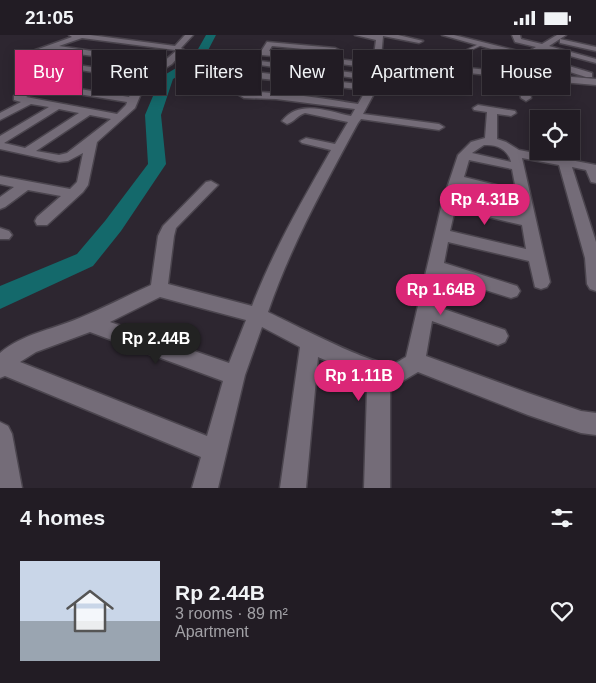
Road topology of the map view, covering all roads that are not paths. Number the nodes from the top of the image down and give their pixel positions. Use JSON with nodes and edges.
{"nodes":[{"id":1,"x":94,"y":35,"type":"edge"},
{"id":2,"x":112,"y":35,"type":"edge"},
{"id":3,"x":159,"y":35,"type":"edge"},
{"id":4,"x":189,"y":35,"type":"edge"},
{"id":5,"x":359,"y":35,"type":"edge"},
{"id":6,"x":446,"y":35,"type":"edge"},
{"id":7,"x":516,"y":35,"type":"edge"},
{"id":8,"x":78,"y":36,"type":"edge"},
{"id":9,"x":132,"y":36,"type":"edge"},
{"id":10,"x":559,"y":37,"type":"edge"},
{"id":11,"x":420,"y":41,"type":"dead end"},
{"id":12,"x":482,"y":44,"type":"junction"},
{"id":13,"x":542,"y":46,"type":"junction"},
{"id":14,"x":48,"y":47,"type":"junction"},
{"id":15,"x":140,"y":47,"type":"dead end"},
{"id":16,"x":178,"y":47,"type":"junction"},
{"id":17,"x":596,"y":49,"type":"edge"},
{"id":18,"x":332,"y":50,"type":"edge"},
{"id":19,"x":371,"y":50,"type":"edge"},
{"id":20,"x":396,"y":50,"type":"edge"},
{"id":21,"x":468,"y":50,"type":"edge"},
{"id":22,"x":505,"y":50,"type":"edge"},
{"id":23,"x":536,"y":50,"type":"edge"},
{"id":24,"x":271,"y":54,"type":"edge"},
{"id":25,"x":353,"y":58,"type":"edge"},
{"id":26,"x":353,"y":60,"type":"edge"},
{"id":27,"x":596,"y":61,"type":"edge"},
{"id":28,"x":261,"y":62,"type":"edge"},
{"id":29,"x":166,"y":64,"type":"edge"},
{"id":30,"x":570,"y":69,"type":"edge"},
{"id":31,"x":261,"y":72,"type":"edge"},
{"id":32,"x":596,"y":77,"type":"edge"},
{"id":33,"x":570,"y":80,"type":"edge"},
{"id":34,"x":596,"y":82,"type":"edge"},
{"id":35,"x":82,"y":92,"type":"edge"},
{"id":36,"x":23,"y":95,"type":"edge"},
{"id":37,"x":134,"y":95,"type":"edge"},
{"id":38,"x":244,"y":95,"type":"dead end"},
{"id":39,"x":365,"y":95,"type":"edge"},
{"id":40,"x":525,"y":95,"type":"edge"},
{"id":41,"x":526,"y":98,"type":"dead end"},
{"id":42,"x":132,"y":100,"type":"junction"},
{"id":43,"x":28,"y":101,"type":"junction"},
{"id":44,"x":57,"y":106,"type":"junction"},
{"id":45,"x":478,"y":108,"type":"dead end"},
{"id":46,"x":88,"y":111,"type":"junction"},
{"id":47,"x":492,"y":111,"type":"junction"},
{"id":48,"x":511,"y":113,"type":"dead end"},
{"id":49,"x":359,"y":114,"type":"junction"},
{"id":50,"x":0,"y":117,"type":"edge"},
{"id":51,"x":119,"y":117,"type":"junction"},
{"id":52,"x":287,"y":121,"type":"dead end"},
{"id":53,"x":439,"y":127,"type":"dead end"},
{"id":54,"x":92,"y":140,"type":"junction"},
{"id":55,"x":491,"y":140,"type":"junction"},
{"id":56,"x":0,"y":141,"type":"edge"},
{"id":57,"x":306,"y":141,"type":"dead end"},
{"id":58,"x":0,"y":146,"type":"edge"},
{"id":59,"x":340,"y":148,"type":"junction"},
{"id":60,"x":28,"y":151,"type":"junction"},
{"id":61,"x":464,"y":155,"type":"junction"},
{"id":62,"x":517,"y":160,"type":"junction"},
{"id":63,"x":564,"y":162,"type":"junction"},
{"id":64,"x":457,"y":179,"type":"junction"},
{"id":65,"x":596,"y":179,"type":"edge"},
{"id":66,"x":0,"y":180,"type":"edge"},
{"id":67,"x":25,"y":185,"type":"junction"},
{"id":68,"x":211,"y":185,"type":"dead end"},
{"id":69,"x":72,"y":195,"type":"junction"},
{"id":70,"x":524,"y":196,"type":"junction"},
{"id":71,"x":449,"y":203,"type":"junction"},
{"id":72,"x":0,"y":204,"type":"edge"},
{"id":73,"x":42,"y":221,"type":"dead end"},
{"id":74,"x":528,"y":221,"type":"junction"},
{"id":75,"x":589,"y":224,"type":"edge"},
{"id":76,"x":442,"y":235,"type":"junction"},
{"id":77,"x":536,"y":257,"type":"junction"},
{"id":78,"x":594,"y":259,"type":"edge"},
{"id":79,"x":434,"y":267,"type":"junction"},
{"id":80,"x":541,"y":282,"type":"dead end"},
{"id":81,"x":596,"y":284,"type":"edge"},
{"id":82,"x":159,"y":289,"type":"junction"},
{"id":83,"x":511,"y":291,"type":"dead end"},
{"id":84,"x":425,"y":310,"type":"junction"},
{"id":85,"x":256,"y":315,"type":"junction"},
{"id":86,"x":89,"y":323,"type":"junction"},
{"id":87,"x":498,"y":336,"type":"dead end"},
{"id":88,"x":310,"y":342,"type":"junction"},
{"id":89,"x":417,"y":362,"type":"junction"},
{"id":90,"x":1,"y":366,"type":"edge"},
{"id":91,"x":381,"y":374,"type":"junction"},
{"id":92,"x":235,"y":375,"type":"junction"},
{"id":93,"x":596,"y":424,"type":"edge"},
{"id":94,"x":0,"y":435,"type":"edge"},
{"id":95,"x":215,"y":451,"type":"junction"},
{"id":96,"x":9,"y":488,"type":"edge"},
{"id":97,"x":205,"y":488,"type":"edge"},
{"id":98,"x":293,"y":488,"type":"edge"},
{"id":99,"x":377,"y":488,"type":"edge"}],
"edges":[{"from":1,"to":16,"type":"street"},
{"from":2,"to":9,"type":"street"},
{"from":3,"to":9,"type":"street"},
{"from":4,"to":16,"type":"street"},
{"from":5,"to":19,"type":"street"},
{"from":6,"to":12,"type":"street"},
{"from":7,"to":13,"type":"street"},
{"from":8,"to":14,"type":"street"},
{"from":8,"to":15,"type":"street"},
{"from":8,"to":16,"type":"street"},
{"from":10,"to":13,"type":"street"},
{"from":10,"to":17,"type":"street"},
{"from":11,"to":20,"type":"street"},
{"from":12,"to":21,"type":"lane"},
{"from":12,"to":22,"type":"street"},
{"from":13,"to":23,"type":"street"},
{"from":13,"to":27,"type":"street"},
{"from":14,"to":14,"type":"street"},
{"from":16,"to":29,"type":"street"},
{"from":18,"to":24,"type":"street"},
{"from":25,"to":28,"type":"street"},
{"from":26,"to":31,"type":"street"},
{"from":30,"to":32,"type":"street"},
{"from":33,"to":34,"type":"street"},
{"from":35,"to":42,"type":"street"},
{"from":36,"to":43,"type":"street"},
{"from":37,"to":42,"type":"street"},
{"from":38,"to":49,"type":"street"},
{"from":39,"to":49,"type":"street"},
{"from":40,"to":41,"type":"street"},
{"from":42,"to":51,"type":"street"},
{"from":43,"to":44,"type":"street"},
{"from":43,"to":50,"type":"street"},
{"from":44,"to":46,"type":"street"},
{"from":44,"to":56,"type":"street"},
{"from":45,"to":47,"type":"street"},
{"from":46,"to":51,"type":"street"},
{"from":46,"to":60,"type":"street"},
{"from":47,"to":48,"type":"street"},
{"from":47,"to":55,"type":"street"},
{"from":49,"to":52,"type":"street"},
{"from":49,"to":53,"type":"street"},
{"from":49,"to":59,"type":"street"},
{"from":51,"to":54,"type":"street"},
{"from":54,"to":60,"type":"street"},
{"from":54,"to":69,"type":"street"},
{"from":55,"to":61,"type":"street"},
{"from":55,"to":62,"type":"street"},
{"from":57,"to":59,"type":"street"},
{"from":58,"to":60,"type":"street"},
{"from":59,"to":85,"type":"street"},
{"from":61,"to":62,"type":"street"},
{"from":61,"to":64,"type":"street"},
{"from":62,"to":63,"type":"street"},
{"from":62,"to":70,"type":"street"},
{"from":63,"to":65,"type":"street"},
{"from":63,"to":75,"type":"street"},
{"from":64,"to":70,"type":"street"},
{"from":64,"to":71,"type":"street"},
{"from":66,"to":67,"type":"street"},
{"from":67,"to":69,"type":"street"},
{"from":67,"to":72,"type":"street"},
{"from":68,"to":82,"type":"street"},
{"from":69,"to":73,"type":"street"},
{"from":70,"to":74,"type":"street"},
{"from":71,"to":74,"type":"street"},
{"from":71,"to":76,"type":"street"},
{"from":74,"to":77,"type":"street"},
{"from":75,"to":78,"type":"street"},
{"from":76,"to":77,"type":"street"},
{"from":76,"to":79,"type":"street"},
{"from":77,"to":80,"type":"street"},
{"from":78,"to":81,"type":"street"},
{"from":79,"to":83,"type":"street"},
{"from":79,"to":84,"type":"street"},
{"from":82,"to":85,"type":"street"},
{"from":82,"to":86,"type":"street"},
{"from":84,"to":87,"type":"street"},
{"from":84,"to":89,"type":"street"},
{"from":85,"to":88,"type":"street"},
{"from":85,"to":92,"type":"street"},
{"from":86,"to":90,"type":"street"},
{"from":86,"to":92,"type":"street"},
{"from":88,"to":91,"type":"street"},
{"from":88,"to":98,"type":"street"},
{"from":89,"to":91,"type":"street"},
{"from":89,"to":93,"type":"street"},
{"from":90,"to":95,"type":"street"},
{"from":91,"to":99,"type":"street"},
{"from":92,"to":95,"type":"street"},
{"from":94,"to":96,"type":"street"},
{"from":95,"to":97,"type":"street"}]}
